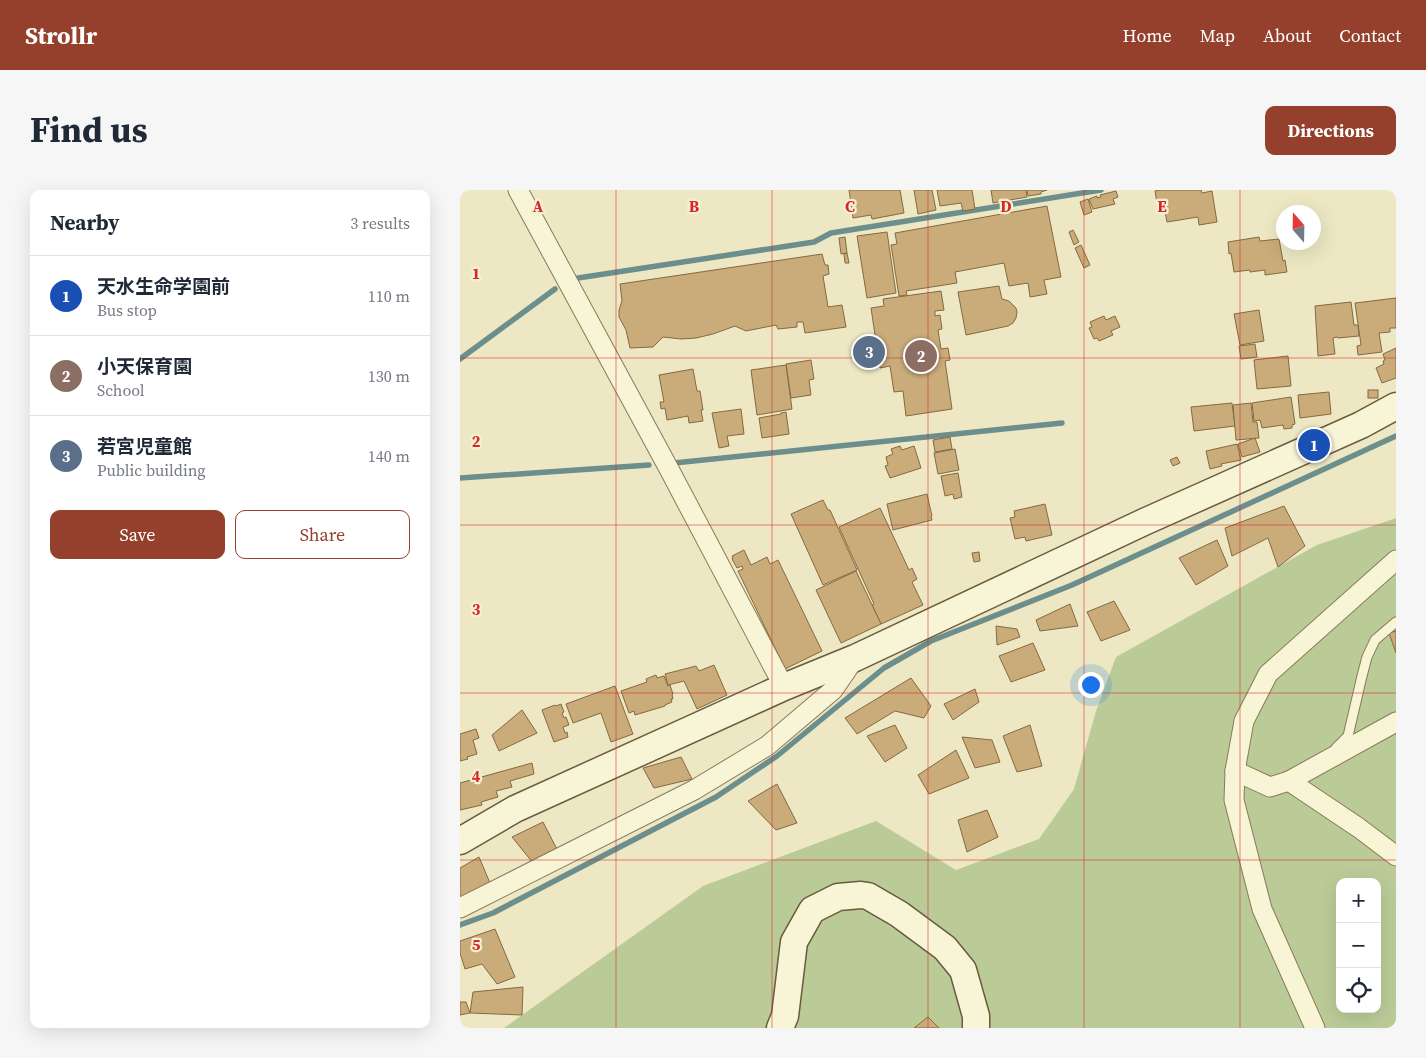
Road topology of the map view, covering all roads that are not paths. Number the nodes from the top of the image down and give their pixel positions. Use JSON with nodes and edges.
{"nodes":[{"id":1,"x":518,"y":190,"type":"edge"},
{"id":2,"x":1396,"y":406,"type":"edge"},
{"id":3,"x":1396,"y":560,"type":"edge"},
{"id":4,"x":1396,"y":622,"type":"edge"},
{"id":5,"x":855,"y":658,"type":"junction"},
{"id":6,"x":784,"y":687,"type":"junction"},
{"id":7,"x":1396,"y":722,"type":"edge"},
{"id":8,"x":1235,"y":771,"type":"junction"},
{"id":9,"x":1289,"y":781,"type":"junction"},
{"id":10,"x":1270,"y":787,"type":"junction"},
{"id":11,"x":460,"y":841,"type":"edge"},
{"id":12,"x":1396,"y":856,"type":"edge"},
{"id":13,"x":460,"y":908,"type":"edge"},
{"id":14,"x":780,"y":1028,"type":"edge"},
{"id":15,"x":976,"y":1028,"type":"edge"},
{"id":16,"x":1314,"y":1028,"type":"edge"}],
"edges":[{"from":1,"to":6,"type":"street"},
{"from":2,"to":5,"type":"street"},
{"from":3,"to":8,"type":"street"},
{"from":4,"to":10,"type":"lane"},
{"from":5,"to":6,"type":"street"},
{"from":5,"to":13,"type":"street"},
{"from":6,"to":11,"type":"street"},
{"from":7,"to":9,"type":"street"},
{"from":8,"to":10,"type":"street"},
{"from":8,"to":16,"type":"street"},
{"from":9,"to":10,"type":"street"},
{"from":9,"to":12,"type":"street"},
{"from":14,"to":15,"type":"street"}]}
